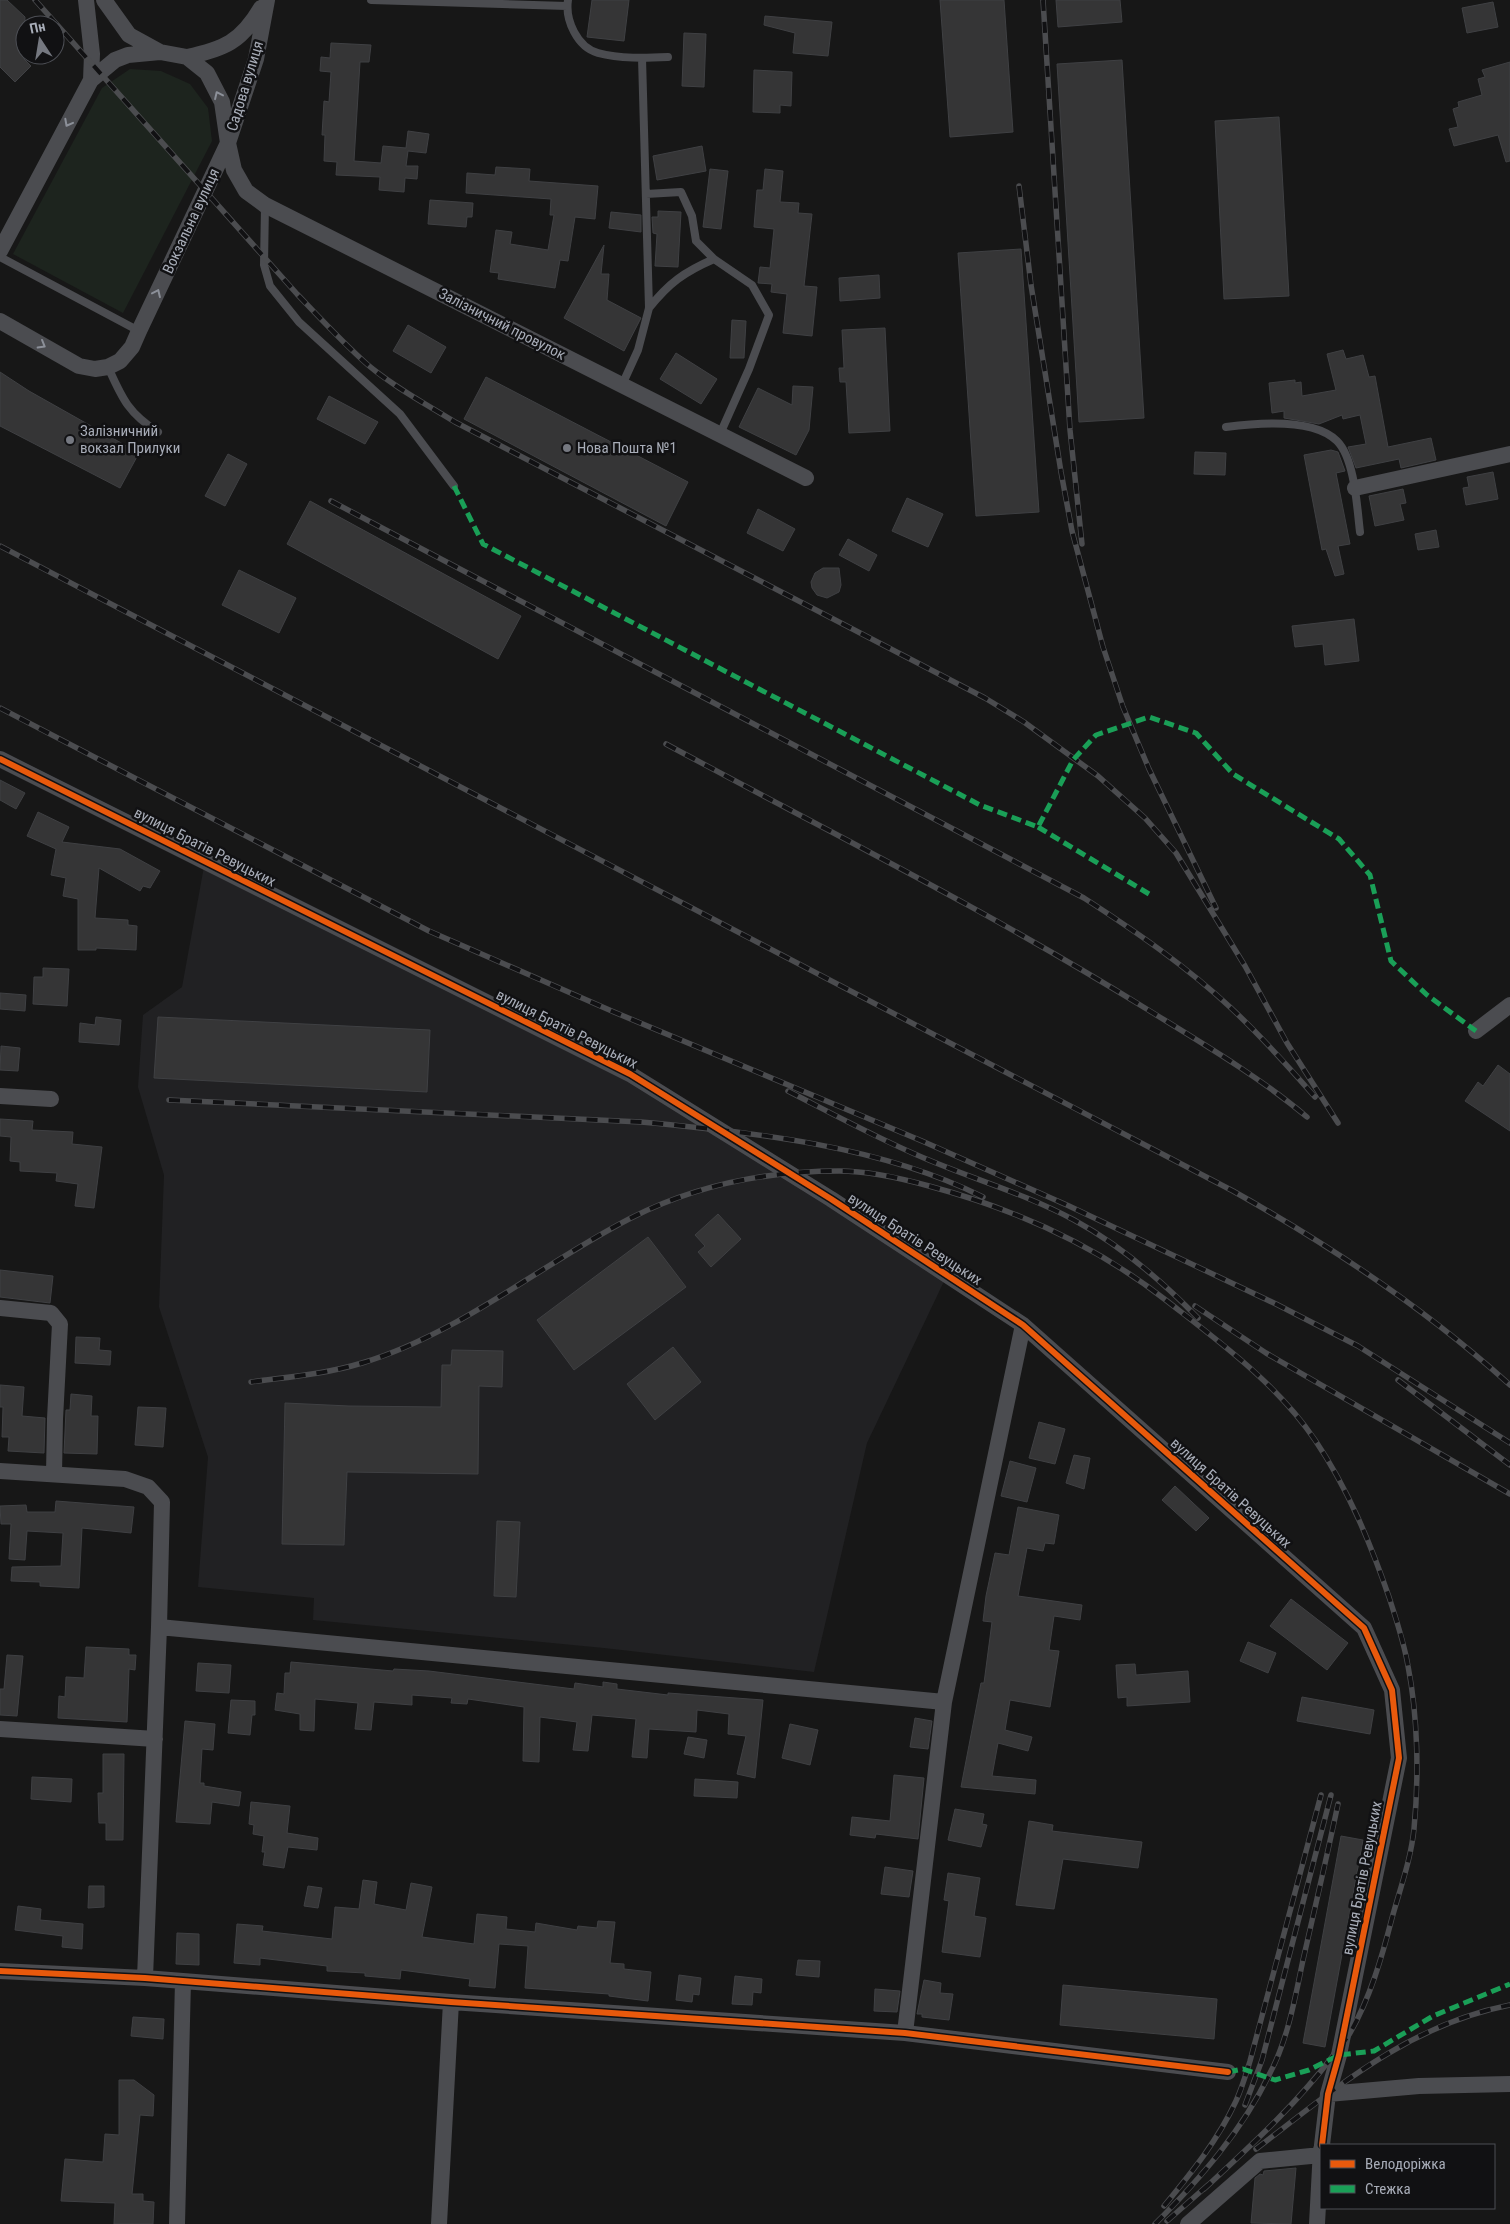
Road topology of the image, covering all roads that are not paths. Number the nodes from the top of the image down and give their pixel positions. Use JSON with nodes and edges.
{"nodes":[{"id":1,"x":86,"y":0,"type":"edge"},
{"id":2,"x":104,"y":0,"type":"edge"},
{"id":3,"x":266,"y":0,"type":"edge"},
{"id":4,"x":371,"y":0,"type":"edge"},
{"id":5,"x":568,"y":3,"type":"edge"},
{"id":6,"x":160,"y":52,"type":"junction"},
{"id":7,"x":187,"y":57,"type":"junction"},
{"id":8,"x":668,"y":57,"type":"dead end"},
{"id":9,"x":642,"y":58,"type":"junction"},
{"id":10,"x":91,"y":80,"type":"junction"},
{"id":11,"x":228,"y":143,"type":"junction"},
{"id":12,"x":646,"y":194,"type":"junction"},
{"id":13,"x":265,"y":206,"type":"junction"},
{"id":14,"x":0,"y":251,"type":"edge"},
{"id":15,"x":0,"y":257,"type":"edge"},
{"id":16,"x":714,"y":258,"type":"junction"},
{"id":17,"x":649,"y":308,"type":"junction"},
{"id":18,"x":0,"y":321,"type":"edge"},
{"id":19,"x":139,"y":331,"type":"junction"},
{"id":20,"x":108,"y":367,"type":"junction"},
{"id":21,"x":622,"y":385,"type":"junction"},
{"id":22,"x":1226,"y":427,"type":"dead end"},
{"id":23,"x":158,"y":432,"type":"dead end"},
{"id":24,"x":720,"y":434,"type":"junction"},
{"id":25,"x":1510,"y":454,"type":"edge"},
{"id":26,"x":806,"y":478,"type":"dead end"},
{"id":27,"x":454,"y":486,"type":"dead end"},
{"id":28,"x":1355,"y":488,"type":"junction"},
{"id":29,"x":1360,"y":532,"type":"dead end"},
{"id":30,"x":0,"y":759,"type":"edge"},
{"id":31,"x":1510,"y":1005,"type":"edge"},
{"id":32,"x":1476,"y":1030,"type":"dead end"},
{"id":33,"x":0,"y":1096,"type":"edge"},
{"id":34,"x":51,"y":1099,"type":"dead end"},
{"id":35,"x":0,"y":1308,"type":"edge"},
{"id":36,"x":1024,"y":1325,"type":"junction"},
{"id":37,"x":0,"y":1471,"type":"edge"},
{"id":38,"x":54,"y":1474,"type":"junction"},
{"id":39,"x":159,"y":1626,"type":"junction"},
{"id":40,"x":944,"y":1702,"type":"junction"},
{"id":41,"x":0,"y":1729,"type":"edge"},
{"id":42,"x":155,"y":1739,"type":"junction"},
{"id":43,"x":0,"y":1971,"type":"edge"},
{"id":44,"x":145,"y":1978,"type":"junction"},
{"id":45,"x":183,"y":1981,"type":"junction"},
{"id":46,"x":451,"y":2002,"type":"junction"},
{"id":47,"x":904,"y":2033,"type":"junction"},
{"id":48,"x":1228,"y":2072,"type":"dead end"},
{"id":49,"x":1510,"y":2084,"type":"edge"},
{"id":50,"x":1328,"y":2094,"type":"junction"},
{"id":51,"x":1322,"y":2144,"type":"edge"},
{"id":52,"x":1320,"y":2149,"type":"edge"},
{"id":53,"x":1320,"y":2164,"type":"edge"},
{"id":54,"x":177,"y":2224,"type":"edge"},
{"id":55,"x":439,"y":2224,"type":"edge"},
{"id":56,"x":1188,"y":2224,"type":"edge"},
{"id":57,"x":1316,"y":2224,"type":"edge"}],
"edges":[{"from":1,"to":10,"type":"street"},
{"from":2,"to":6,"type":"street"},
{"from":3,"to":7,"type":"street"},
{"from":3,"to":11,"type":"street","name":"Садова вулиця"},
{"from":4,"to":5,"type":"lane"},
{"from":5,"to":9,"type":"lane"},
{"from":6,"to":7,"type":"street"},
{"from":6,"to":10,"type":"street"},
{"from":11,"to":7,"type":"street","one_way":true},
{"from":8,"to":9,"type":"lane"},
{"from":9,"to":12,"type":"lane"},
{"from":10,"to":14,"type":"street","one_way":true},
{"from":11,"to":13,"type":"street","name":"Залізничний провулок"},
{"from":19,"to":11,"type":"street","name":"Вокзальна вулиця","one_way":true},
{"from":12,"to":16,"type":"lane"},
{"from":12,"to":17,"type":"lane"},
{"from":13,"to":21,"type":"street","name":"Залізничний провулок"},
{"from":13,"to":27,"type":"lane"},
{"from":15,"to":19,"type":"lane"},
{"from":16,"to":17,"type":"lane"},
{"from":16,"to":24,"type":"lane"},
{"from":17,"to":21,"type":"lane"},
{"from":18,"to":20,"type":"street","one_way":true},
{"from":19,"to":20,"type":"street","name":"Вокзальна вулиця"},
{"from":20,"to":23,"type":"lane"},
{"from":21,"to":24,"type":"street","name":"Залізничний провулок"},
{"from":22,"to":28,"type":"lane"},
{"from":24,"to":26,"type":"street","name":"Залізничний провулок"},
{"from":25,"to":28,"type":"street"},
{"from":28,"to":29,"type":"lane"},
{"from":30,"to":36,"type":"street","name":"вулиця Братів Ревуцьких"},
{"from":31,"to":32,"type":"street"},
{"from":33,"to":34,"type":"street"},
{"from":35,"to":38,"type":"street"},
{"from":36,"to":40,"type":"street"},
{"from":36,"to":50,"type":"street","name":"вулиця Братів Ревуцьких"},
{"from":37,"to":38,"type":"street"},
{"from":38,"to":39,"type":"street"},
{"from":39,"to":40,"type":"street"},
{"from":39,"to":42,"type":"street"},
{"from":40,"to":47,"type":"street"},
{"from":41,"to":42,"type":"street"},
{"from":42,"to":44,"type":"street"},
{"from":43,"to":44,"type":"street"},
{"from":44,"to":45,"type":"street"},
{"from":45,"to":46,"type":"street"},
{"from":45,"to":54,"type":"street"},
{"from":46,"to":47,"type":"street"},
{"from":46,"to":55,"type":"street"},
{"from":47,"to":48,"type":"street"},
{"from":49,"to":50,"type":"street"},
{"from":50,"to":51,"type":"street","name":"вулиця Братів Ревуцьких"},
{"from":52,"to":56,"type":"street"},
{"from":53,"to":57,"type":"street","name":"вулиця Братів Ревуцьких"}]}
